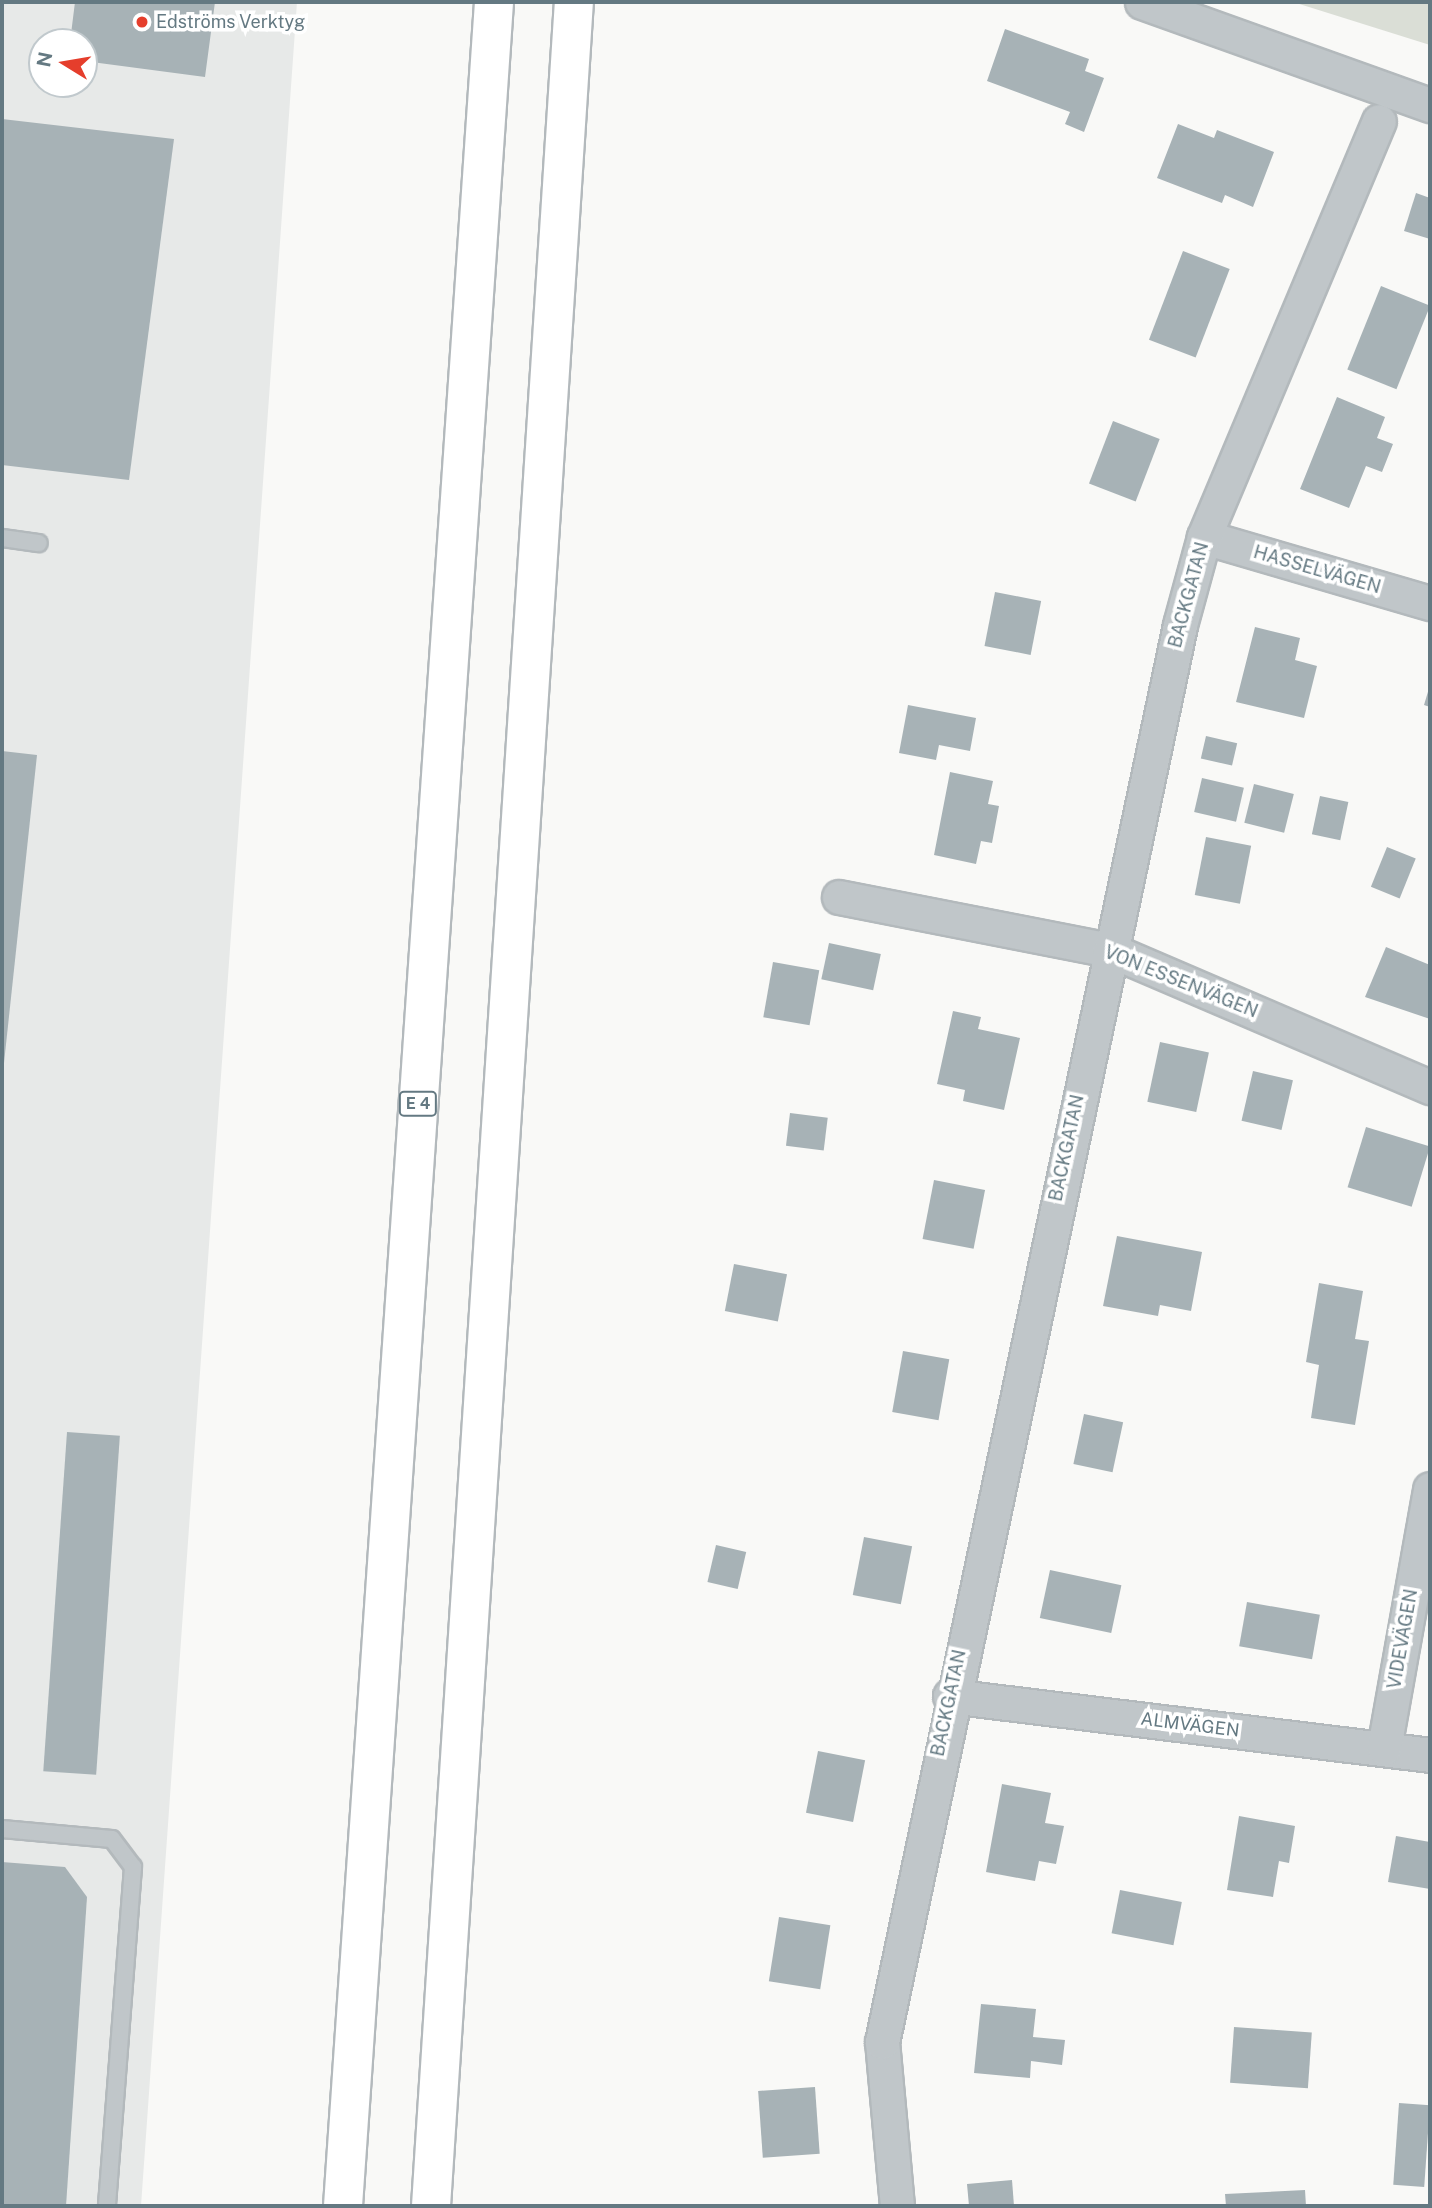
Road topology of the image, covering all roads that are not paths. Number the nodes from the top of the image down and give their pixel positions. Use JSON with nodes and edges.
{"nodes":[{"id":1,"x":494,"y":2,"type":"edge"},
{"id":2,"x":574,"y":2,"type":"edge"},
{"id":3,"x":1142,"y":2,"type":"edge"},
{"id":4,"x":1430,"y":105,"type":"edge"},
{"id":5,"x":1379,"y":121,"type":"dead end"},
{"id":6,"x":1205,"y":537,"type":"junction"},
{"id":7,"x":2,"y":538,"type":"edge"},
{"id":8,"x":39,"y":543,"type":"dead end"},
{"id":9,"x":1430,"y":603,"type":"edge"},
{"id":10,"x":839,"y":897,"type":"dead end"},
{"id":11,"x":1110,"y":950,"type":"junction"},
{"id":12,"x":1430,"y":1087,"type":"edge"},
{"id":13,"x":1430,"y":1489,"type":"edge"},
{"id":14,"x":950,"y":1696,"type":"junction"},
{"id":15,"x":1384,"y":1748,"type":"junction"},
{"id":16,"x":1430,"y":1755,"type":"edge"},
{"id":17,"x":2,"y":1829,"type":"edge"},
{"id":18,"x":107,"y":2206,"type":"edge"},
{"id":19,"x":343,"y":2206,"type":"edge"},
{"id":20,"x":431,"y":2206,"type":"edge"},
{"id":21,"x":897,"y":2206,"type":"edge"}],
"edges":[{"from":1,"to":19,"type":"highway","number":"E 4"},
{"from":2,"to":20,"type":"highway"},
{"from":3,"to":4,"type":"street"},
{"from":5,"to":6,"type":"street","name":"BACKGATAN"},
{"from":6,"to":9,"type":"street","name":"HASSELVÄGEN"},
{"from":6,"to":11,"type":"street","name":"BACKGATAN"},
{"from":7,"to":8,"type":"lane"},
{"from":10,"to":11,"type":"street","name":"VON ESSENVÄGEN"},
{"from":11,"to":12,"type":"street","name":"VON ESSENVÄGEN"},
{"from":11,"to":14,"type":"street","name":"BACKGATAN"},
{"from":13,"to":15,"type":"street","name":"VIDEVÄGEN"},
{"from":14,"to":15,"type":"street","name":"ALMVÄGEN"},
{"from":14,"to":21,"type":"street","name":"BACKGATAN"},
{"from":15,"to":16,"type":"street","name":"ALMVÄGEN"},
{"from":17,"to":18,"type":"lane"}]}
